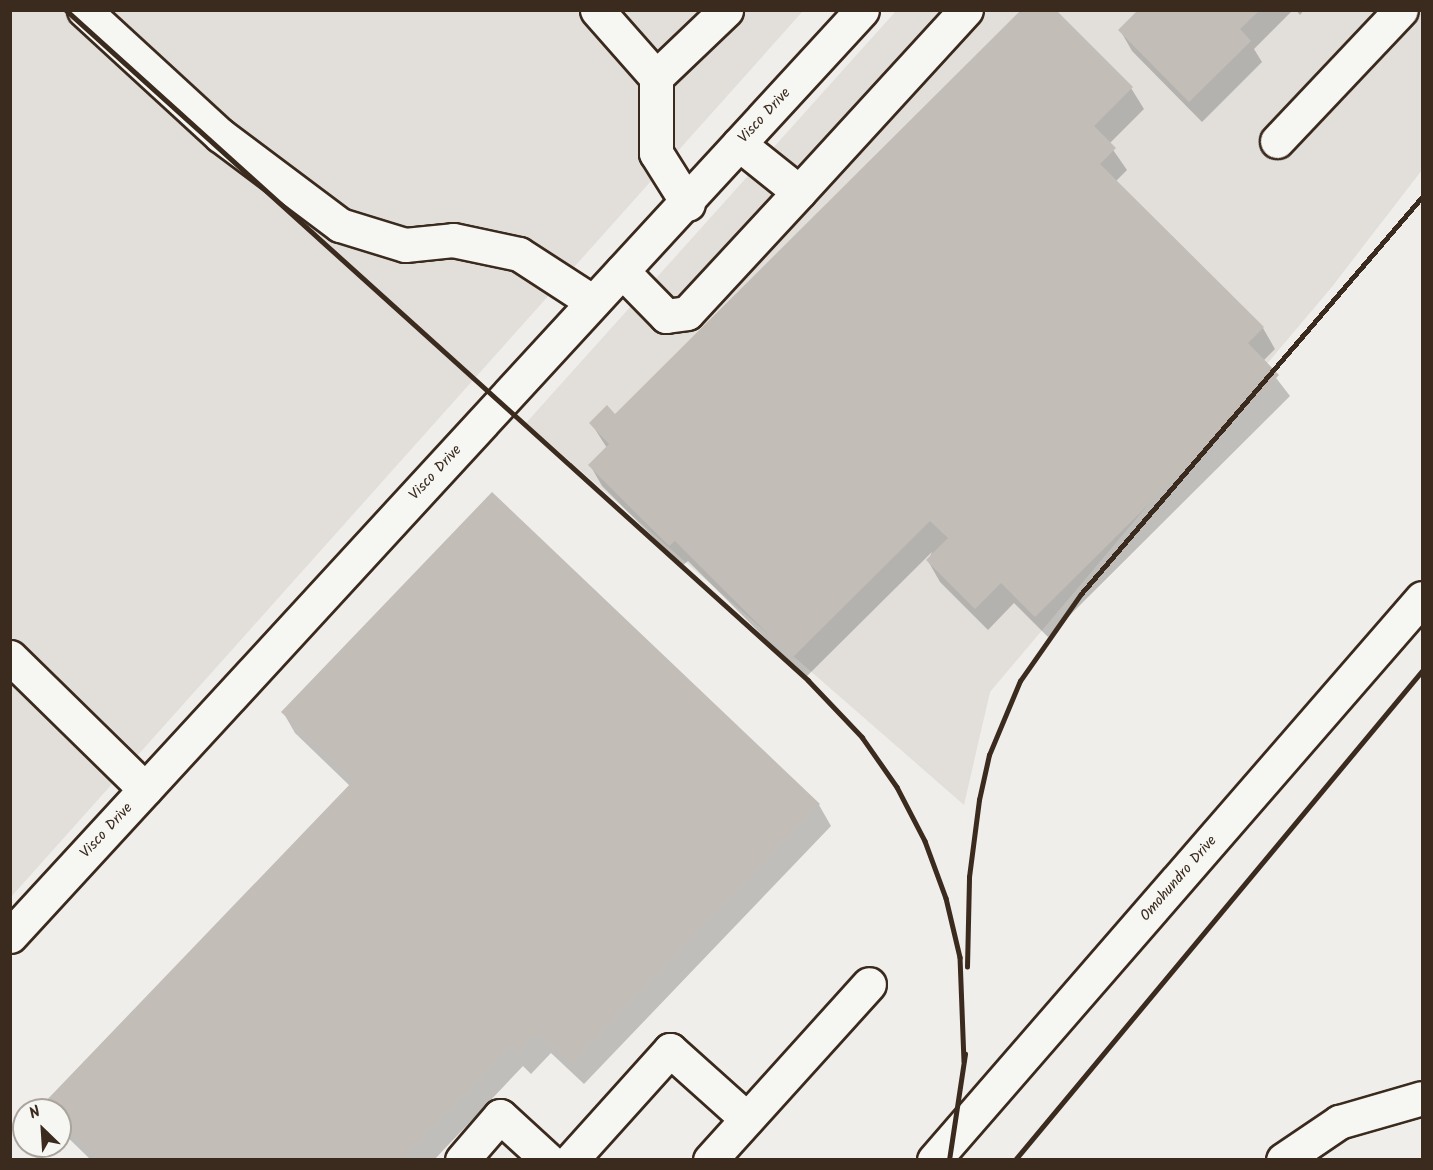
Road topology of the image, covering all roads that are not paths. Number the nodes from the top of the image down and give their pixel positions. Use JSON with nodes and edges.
{"nodes":[{"id":1,"x":84,"y":10,"type":"edge"},
{"id":2,"x":597,"y":10,"type":"edge"},
{"id":3,"x":726,"y":10,"type":"edge"},
{"id":4,"x":862,"y":10,"type":"edge"},
{"id":5,"x":966,"y":10,"type":"edge"},
{"id":6,"x":1401,"y":10,"type":"edge"},
{"id":7,"x":656,"y":77,"type":"junction"},
{"id":8,"x":1277,"y":141,"type":"dead end"},
{"id":9,"x":739,"y":144,"type":"junction"},
{"id":10,"x":800,"y":192,"type":"junction"},
{"id":11,"x":688,"y":204,"type":"junction"},
{"id":12,"x":622,"y":271,"type":"junction"},
{"id":13,"x":593,"y":302,"type":"junction"},
{"id":14,"x":1422,"y":598,"type":"edge"},
{"id":15,"x":14,"y":667,"type":"edge"},
{"id":16,"x":145,"y":789,"type":"junction"},
{"id":17,"x":10,"y":936,"type":"edge"},
{"id":18,"x":868,"y":984,"type":"dead end"},
{"id":19,"x":1422,"y":1098,"type":"edge"},
{"id":20,"x":747,"y":1119,"type":"junction"},
{"id":21,"x":462,"y":1160,"type":"edge"},
{"id":22,"x":548,"y":1160,"type":"edge"},
{"id":23,"x":571,"y":1160,"type":"edge"},
{"id":24,"x":710,"y":1160,"type":"edge"},
{"id":25,"x":934,"y":1160,"type":"edge"},
{"id":26,"x":1283,"y":1160,"type":"edge"}],
"edges":[{"from":1,"to":13,"type":"street"},
{"from":2,"to":7,"type":"street"},
{"from":3,"to":7,"type":"street"},
{"from":4,"to":9,"type":"street","name":"Visco Drive"},
{"from":5,"to":10,"type":"street"},
{"from":6,"to":8,"type":"street"},
{"from":7,"to":11,"type":"street"},
{"from":9,"to":10,"type":"street"},
{"from":9,"to":11,"type":"street","name":"Visco Drive"},
{"from":10,"to":12,"type":"street"},
{"from":11,"to":12,"type":"street","name":"Visco Drive"},
{"from":12,"to":13,"type":"street","name":"Visco Drive"},
{"from":13,"to":16,"type":"street","name":"Visco Drive"},
{"from":14,"to":25,"type":"street","name":"Omohundro Drive"},
{"from":15,"to":16,"type":"street"},
{"from":16,"to":17,"type":"street","name":"Visco Drive"},
{"from":18,"to":20,"type":"street"},
{"from":19,"to":26,"type":"street"},
{"from":20,"to":23,"type":"street"},
{"from":20,"to":24,"type":"street"},
{"from":21,"to":22,"type":"street"}]}
